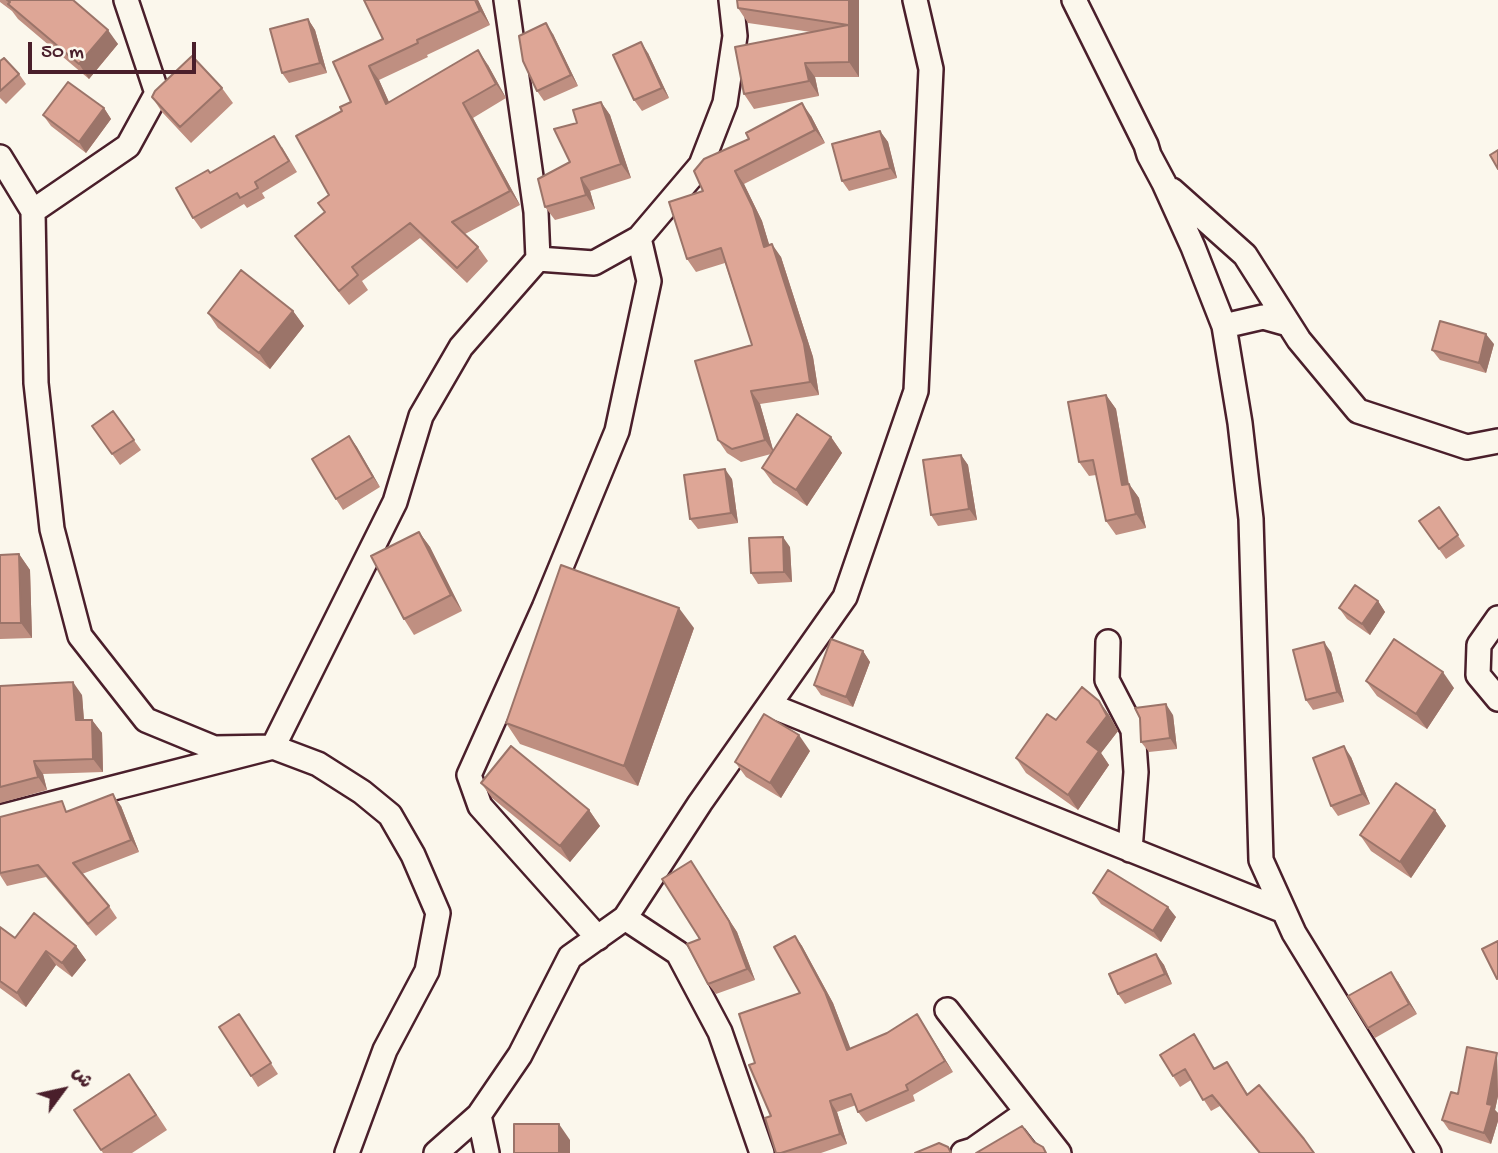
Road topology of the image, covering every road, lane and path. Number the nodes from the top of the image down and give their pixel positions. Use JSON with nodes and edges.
{"nodes":[{"id":1,"x":127,"y":0,"type":"edge"},
{"id":2,"x":506,"y":0,"type":"edge"},
{"id":3,"x":731,"y":0,"type":"edge"},
{"id":4,"x":915,"y":0,"type":"edge"},
{"id":5,"x":1074,"y":0,"type":"edge"},
{"id":6,"x":0,"y":157,"type":"edge"},
{"id":7,"x":1164,"y":183,"type":"junction"},
{"id":8,"x":33,"y":211,"type":"junction"},
{"id":9,"x":639,"y":238,"type":"junction"},
{"id":10,"x":538,"y":258,"type":"junction"},
{"id":11,"x":1288,"y":324,"type":"junction"},
{"id":12,"x":1224,"y":327,"type":"junction"},
{"id":13,"x":1498,"y":441,"type":"edge"},
{"id":14,"x":1498,"y":618,"type":"edge"},
{"id":15,"x":1108,"y":642,"type":"dead end"},
{"id":16,"x":1498,"y":699,"type":"edge"},
{"id":17,"x":769,"y":705,"type":"junction"},
{"id":18,"x":273,"y":747,"type":"junction"},
{"id":19,"x":0,"y":817,"type":"edge"},
{"id":20,"x":1130,"y":850,"type":"junction"},
{"id":21,"x":1284,"y":911,"type":"junction"},
{"id":22,"x":625,"y":918,"type":"junction"},
{"id":23,"x":598,"y":938,"type":"junction"},
{"id":24,"x":947,"y":1010,"type":"dead end"},
{"id":25,"x":1027,"y":1112,"type":"junction"},
{"id":26,"x":479,"y":1115,"type":"junction"},
{"id":27,"x":347,"y":1153,"type":"edge"},
{"id":28,"x":436,"y":1153,"type":"edge"},
{"id":29,"x":487,"y":1153,"type":"edge"},
{"id":30,"x":762,"y":1153,"type":"edge"},
{"id":31,"x":963,"y":1153,"type":"edge"},
{"id":32,"x":1059,"y":1153,"type":"edge"},
{"id":33,"x":1429,"y":1153,"type":"edge"}],
"edges":[{"from":1,"to":8,"type":"street"},
{"from":2,"to":10,"type":"street"},
{"from":3,"to":9,"type":"street"},
{"from":4,"to":17,"type":"street"},
{"from":5,"to":7,"type":"street"},
{"from":6,"to":8,"type":"street"},
{"from":7,"to":11,"type":"street"},
{"from":7,"to":12,"type":"street"},
{"from":8,"to":18,"type":"street"},
{"from":9,"to":10,"type":"street"},
{"from":9,"to":23,"type":"street"},
{"from":10,"to":18,"type":"street"},
{"from":11,"to":12,"type":"street"},
{"from":11,"to":13,"type":"street"},
{"from":12,"to":21,"type":"street"},
{"from":14,"to":16,"type":"street"},
{"from":15,"to":20,"type":"street"},
{"from":17,"to":20,"type":"street"},
{"from":17,"to":22,"type":"street"},
{"from":18,"to":19,"type":"street"},
{"from":18,"to":27,"type":"street"},
{"from":20,"to":21,"type":"street"},
{"from":21,"to":33,"type":"street"},
{"from":22,"to":23,"type":"street"},
{"from":22,"to":30,"type":"street"},
{"from":23,"to":26,"type":"street"},
{"from":24,"to":25,"type":"street"},
{"from":25,"to":31,"type":"street"},
{"from":25,"to":32,"type":"street"},
{"from":26,"to":28,"type":"street"},
{"from":26,"to":29,"type":"street"}]}
